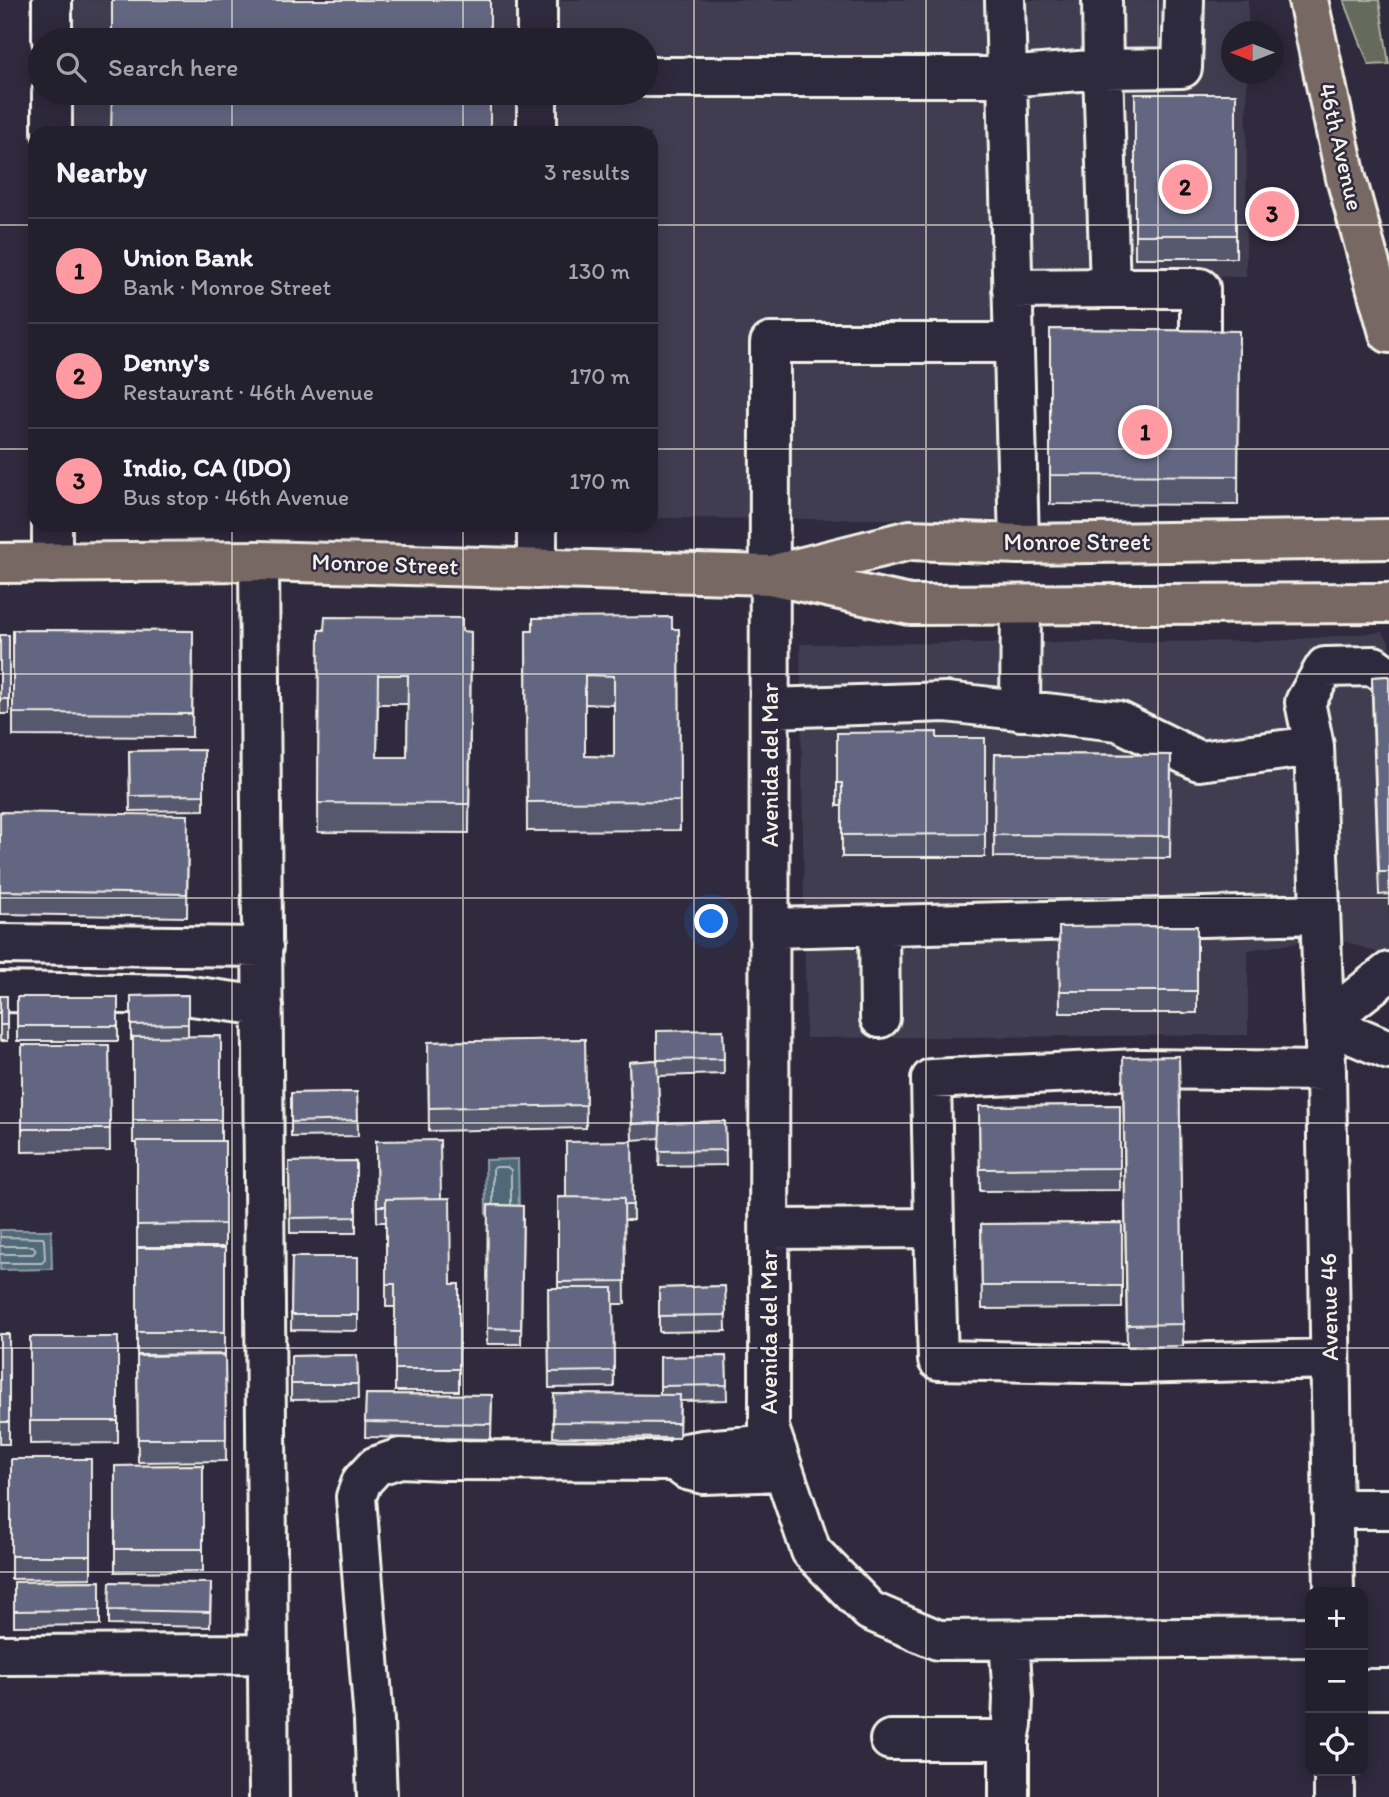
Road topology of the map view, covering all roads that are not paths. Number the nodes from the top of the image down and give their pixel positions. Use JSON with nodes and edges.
{"nodes":[{"id":1,"x":52,"y":0,"type":"edge"},
{"id":2,"x":537,"y":0,"type":"edge"},
{"id":3,"x":1005,"y":0,"type":"edge"},
{"id":4,"x":1102,"y":0,"type":"edge"},
{"id":5,"x":1184,"y":0,"type":"edge"},
{"id":6,"x":1308,"y":0,"type":"edge"},
{"id":7,"x":52,"y":28,"type":"edge"},
{"id":8,"x":537,"y":28,"type":"edge"},
{"id":9,"x":1103,"y":69,"type":"junction"},
{"id":10,"x":658,"y":77,"type":"edge"},
{"id":11,"x":1007,"y":77,"type":"junction"},
{"id":12,"x":52,"y":105,"type":"edge"},
{"id":13,"x":537,"y":105,"type":"edge"},
{"id":14,"x":52,"y":126,"type":"edge"},
{"id":15,"x":537,"y":126,"type":"edge"},
{"id":16,"x":1110,"y":288,"type":"junction"},
{"id":17,"x":1012,"y":289,"type":"junction"},
{"id":18,"x":1389,"y":333,"type":"edge"},
{"id":19,"x":1200,"y":334,"type":"edge"},
{"id":20,"x":1013,"y":343,"type":"junction"},
{"id":21,"x":52,"y":532,"type":"edge"},
{"id":22,"x":537,"y":532,"type":"edge"},
{"id":23,"x":1389,"y":539,"type":"edge"},
{"id":24,"x":1019,"y":544,"type":"junction"},
{"id":25,"x":259,"y":561,"type":"junction"},
{"id":26,"x":52,"y":563,"type":"junction"},
{"id":27,"x":0,"y":564,"type":"edge"},
{"id":28,"x":537,"y":569,"type":"junction"},
{"id":29,"x":770,"y":575,"type":"junction"},
{"id":30,"x":1389,"y":603,"type":"edge"},
{"id":31,"x":1021,"y":605,"type":"junction"},
{"id":32,"x":1389,"y":677,"type":"edge"},
{"id":33,"x":770,"y":708,"type":"junction"},
{"id":34,"x":1020,"y":711,"type":"junction"},
{"id":35,"x":1314,"y":746,"type":"junction"},
{"id":36,"x":1320,"y":915,"type":"junction"},
{"id":37,"x":879,"y":925,"type":"junction"},
{"id":38,"x":770,"y":928,"type":"junction"},
{"id":39,"x":0,"y":944,"type":"edge"},
{"id":40,"x":263,"y":947,"type":"junction"},
{"id":41,"x":1389,"y":972,"type":"edge"},
{"id":42,"x":0,"y":992,"type":"edge"},
{"id":43,"x":263,"y":1006,"type":"junction"},
{"id":44,"x":880,"y":1018,"type":"dead end"},
{"id":45,"x":1324,"y":1023,"type":"junction"},
{"id":46,"x":1389,"y":1050,"type":"edge"},
{"id":47,"x":1326,"y":1071,"type":"junction"},
{"id":48,"x":934,"y":1228,"type":"junction"},
{"id":49,"x":770,"y":1229,"type":"junction"},
{"id":50,"x":1330,"y":1359,"type":"junction"},
{"id":51,"x":778,"y":1458,"type":"junction"},
{"id":52,"x":1332,"y":1508,"type":"junction"},
{"id":53,"x":1389,"y":1508,"type":"edge"},
{"id":54,"x":1334,"y":1587,"type":"edge"},
{"id":55,"x":1305,"y":1637,"type":"edge"},
{"id":56,"x":999,"y":1640,"type":"junction"},
{"id":57,"x":268,"y":1654,"type":"junction"},
{"id":58,"x":0,"y":1655,"type":"edge"},
{"id":59,"x":1368,"y":1689,"type":"edge"},
{"id":60,"x":1389,"y":1689,"type":"edge"},
{"id":61,"x":890,"y":1740,"type":"dead end"},
{"id":62,"x":1000,"y":1740,"type":"junction"},
{"id":63,"x":1334,"y":1776,"type":"edge"},
{"id":64,"x":270,"y":1797,"type":"edge"},
{"id":65,"x":377,"y":1797,"type":"edge"},
{"id":66,"x":1009,"y":1797,"type":"edge"},
{"id":67,"x":1334,"y":1797,"type":"edge"}],
"edges":[{"from":1,"to":7,"type":"street"},
{"from":2,"to":8,"type":"street"},
{"from":3,"to":11,"type":"street"},
{"from":4,"to":9,"type":"street"},
{"from":5,"to":9,"type":"street"},
{"from":6,"to":18,"type":"main road","name":"46th Avenue"},
{"from":9,"to":11,"type":"street"},
{"from":9,"to":16,"type":"street"},
{"from":10,"to":11,"type":"street"},
{"from":11,"to":17,"type":"street"},
{"from":12,"to":14,"type":"street"},
{"from":13,"to":15,"type":"street"},
{"from":16,"to":17,"type":"street"},
{"from":16,"to":19,"type":"street"},
{"from":17,"to":20,"type":"street"},
{"from":20,"to":24,"type":"street"},
{"from":20,"to":29,"type":"street","name":"Avenida del Mar"},
{"from":21,"to":26,"type":"street"},
{"from":22,"to":28,"type":"street"},
{"from":23,"to":24,"type":"main road","name":"Monroe Street"},
{"from":24,"to":29,"type":"main road","name":"Monroe Street"},
{"from":25,"to":26,"type":"main road","name":"Monroe Street"},
{"from":25,"to":28,"type":"main road","name":"Monroe Street"},
{"from":25,"to":40,"type":"street"},
{"from":26,"to":27,"type":"main road","name":"Monroe Street"},
{"from":28,"to":29,"type":"main road","name":"Monroe Street"},
{"from":29,"to":31,"type":"main road","name":"Monroe Street"},
{"from":29,"to":33,"type":"street","name":"Avenida del Mar"},
{"from":30,"to":31,"type":"main road","name":"Monroe Street"},
{"from":31,"to":34,"type":"street"},
{"from":32,"to":35,"type":"street","name":"Avenue 46"},
{"from":33,"to":34,"type":"street"},
{"from":33,"to":38,"type":"street","name":"Avenida del Mar"},
{"from":34,"to":35,"type":"street"},
{"from":35,"to":36,"type":"street","name":"Avenue 46"},
{"from":36,"to":37,"type":"street"},
{"from":36,"to":45,"type":"street","name":"Avenue 46"},
{"from":37,"to":38,"type":"street"},
{"from":37,"to":44,"type":"street"},
{"from":38,"to":49,"type":"street","name":"Avenida del Mar"},
{"from":39,"to":40,"type":"street"},
{"from":40,"to":43,"type":"street"},
{"from":41,"to":45,"type":"street"},
{"from":42,"to":43,"type":"street"},
{"from":43,"to":57,"type":"street"},
{"from":45,"to":46,"type":"street"},
{"from":45,"to":47,"type":"street","name":"Avenue 46"},
{"from":47,"to":48,"type":"street"},
{"from":47,"to":50,"type":"street","name":"Avenue 46"},
{"from":48,"to":49,"type":"street"},
{"from":48,"to":50,"type":"street"},
{"from":49,"to":51,"type":"street","name":"Avenida del Mar"},
{"from":50,"to":52,"type":"street","name":"Avenue 46"},
{"from":51,"to":56,"type":"street","name":"Avenida del Mar"},
{"from":51,"to":65,"type":"street"},
{"from":52,"to":53,"type":"street"},
{"from":52,"to":54,"type":"street","name":"Avenue 46"},
{"from":55,"to":56,"type":"street","name":"Avenida del Mar"},
{"from":56,"to":62,"type":"street"},
{"from":57,"to":58,"type":"street"},
{"from":57,"to":64,"type":"street"},
{"from":59,"to":60,"type":"street"},
{"from":61,"to":62,"type":"street"},
{"from":62,"to":66,"type":"street"},
{"from":63,"to":67,"type":"street"}]}
